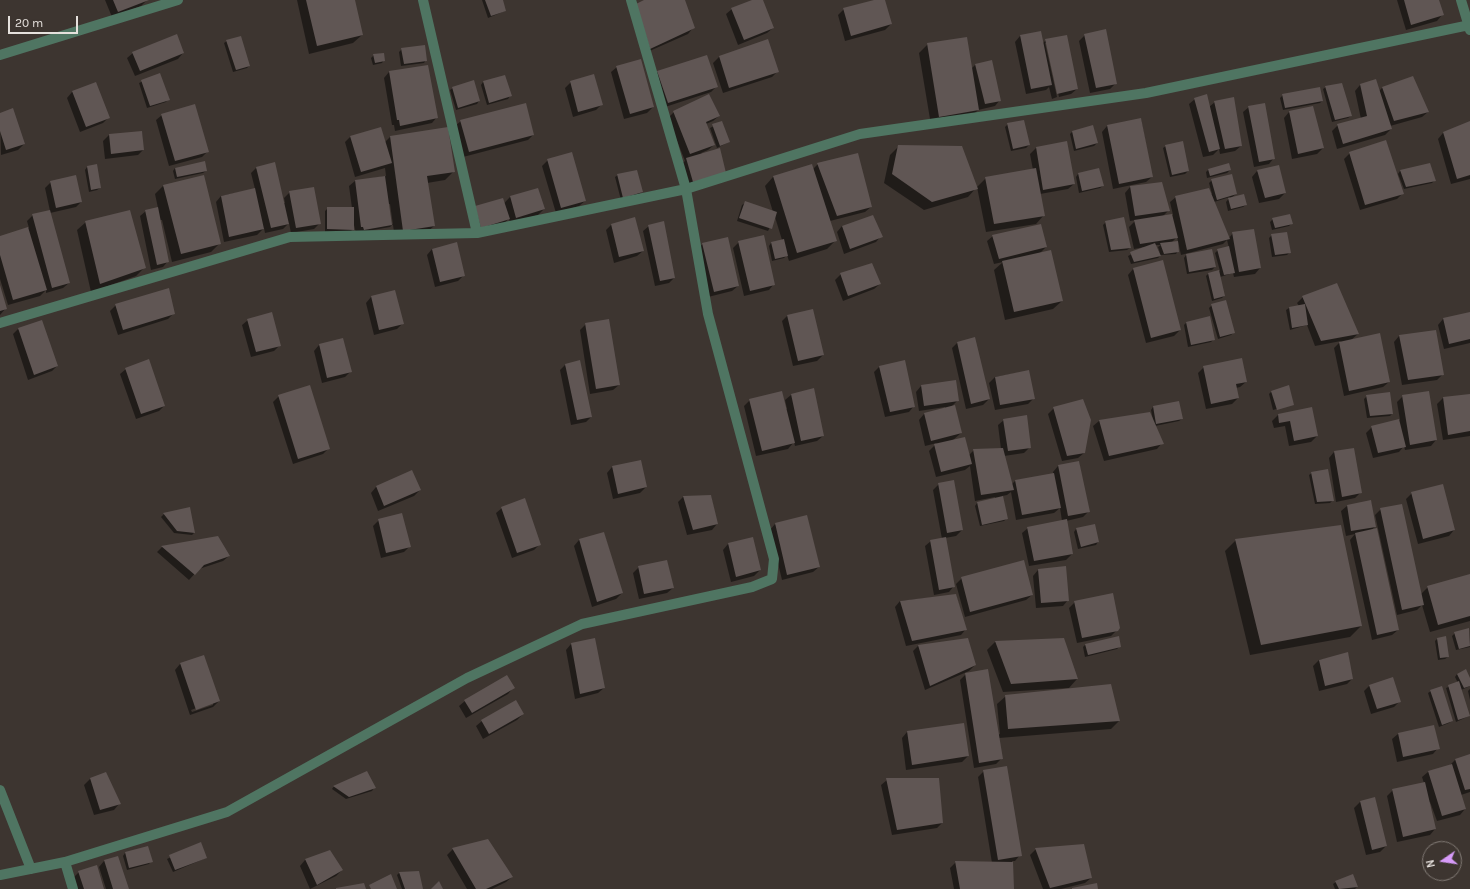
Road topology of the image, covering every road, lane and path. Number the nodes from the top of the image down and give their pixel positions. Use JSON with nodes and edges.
{"nodes":[{"id":1,"x":178,"y":0,"type":"edge"},
{"id":2,"x":423,"y":0,"type":"edge"},
{"id":3,"x":631,"y":0,"type":"edge"},
{"id":4,"x":1461,"y":0,"type":"edge"},
{"id":5,"x":1470,"y":27,"type":"edge"},
{"id":6,"x":0,"y":55,"type":"edge"},
{"id":7,"x":686,"y":189,"type":"junction"},
{"id":8,"x":476,"y":233,"type":"junction"},
{"id":9,"x":0,"y":323,"type":"edge"},
{"id":10,"x":0,"y":790,"type":"edge"},
{"id":11,"x":65,"y":862,"type":"junction"},
{"id":12,"x":31,"y":869,"type":"junction"},
{"id":13,"x":0,"y":875,"type":"edge"},
{"id":14,"x":73,"y":889,"type":"edge"}],
"edges":[{"from":1,"to":6,"type":"street"},
{"from":2,"to":8,"type":"street"},
{"from":3,"to":7,"type":"street"},
{"from":4,"to":5,"type":"street"},
{"from":5,"to":7,"type":"street"},
{"from":7,"to":8,"type":"street"},
{"from":7,"to":11,"type":"street"},
{"from":8,"to":9,"type":"street"},
{"from":10,"to":12,"type":"street"},
{"from":11,"to":12,"type":"street"},
{"from":11,"to":14,"type":"street"},
{"from":12,"to":13,"type":"street"}]}
